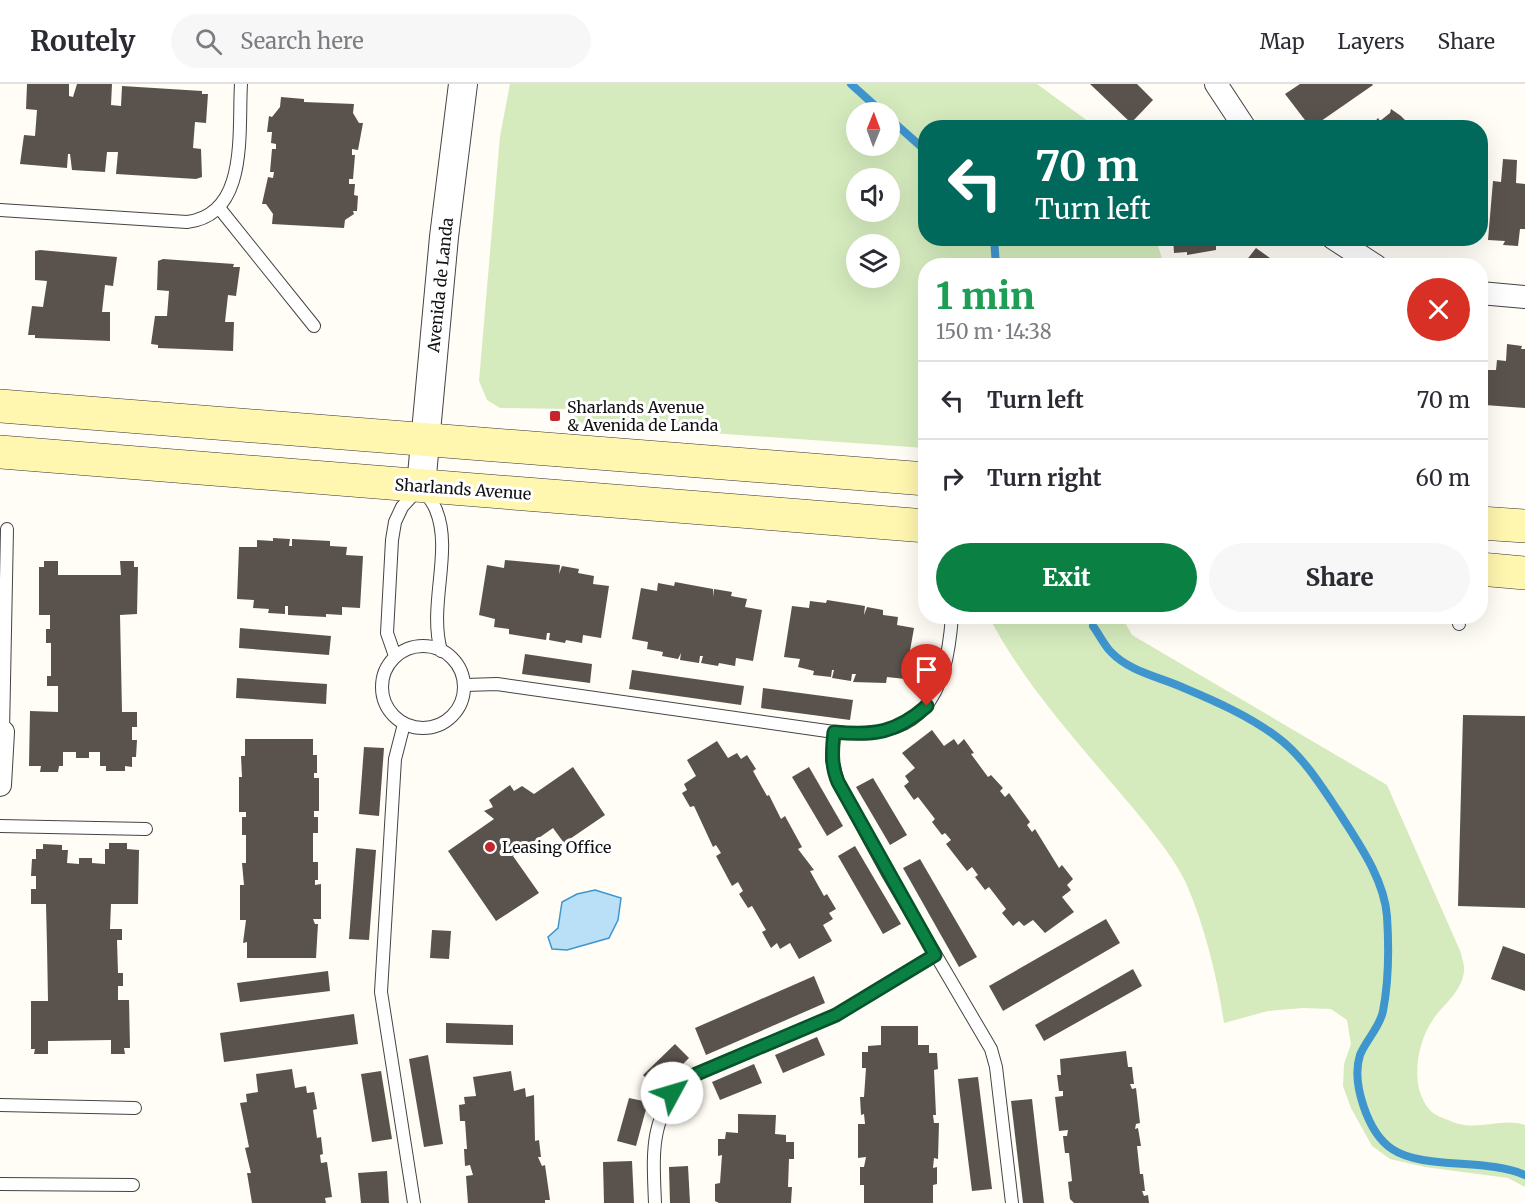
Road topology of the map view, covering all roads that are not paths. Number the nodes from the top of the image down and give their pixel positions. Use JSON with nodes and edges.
{"nodes":[{"id":1,"x":241,"y":84,"type":"edge"},
{"id":2,"x":463,"y":84,"type":"edge"},
{"id":3,"x":1216,"y":84,"type":"edge"},
{"id":4,"x":1240,"y":120,"type":"edge"},
{"id":5,"x":220,"y":209,"type":"junction"},
{"id":6,"x":0,"y":210,"type":"edge"},
{"id":7,"x":1345,"y":246,"type":"edge"},
{"id":8,"x":1364,"y":258,"type":"edge"},
{"id":9,"x":1488,"y":294,"type":"edge"},
{"id":10,"x":1525,"y":297,"type":"edge"},
{"id":11,"x":314,"y":326,"type":"dead end"},
{"id":12,"x":0,"y":406,"type":"edge"},
{"id":13,"x":424,"y":439,"type":"junction"},
{"id":14,"x":0,"y":452,"type":"edge"},
{"id":15,"x":918,"y":478,"type":"edge"},
{"id":16,"x":421,"y":486,"type":"junction"},
{"id":17,"x":1488,"y":524,"type":"edge"},
{"id":18,"x":918,"y":525,"type":"edge"},
{"id":19,"x":1525,"y":526,"type":"edge"},
{"id":20,"x":7,"y":529,"type":"dead end"},
{"id":21,"x":1488,"y":570,"type":"edge"},
{"id":22,"x":1525,"y":573,"type":"edge"},
{"id":23,"x":951,"y":624,"type":"edge"},
{"id":24,"x":441,"y":651,"type":"junction"},
{"id":25,"x":395,"y":656,"type":"junction"},
{"id":26,"x":465,"y":685,"type":"junction"},
{"id":27,"x":404,"y":723,"type":"junction"},
{"id":28,"x":2,"y":732,"type":"edge"},
{"id":29,"x":834,"y":732,"type":"junction"},
{"id":30,"x":0,"y":785,"type":"edge"},
{"id":31,"x":0,"y":826,"type":"edge"},
{"id":32,"x":146,"y":829,"type":"dead end"},
{"id":33,"x":935,"y":955,"type":"junction"},
{"id":34,"x":0,"y":1105,"type":"edge"},
{"id":35,"x":135,"y":1108,"type":"dead end"},
{"id":36,"x":0,"y":1184,"type":"edge"},
{"id":37,"x":133,"y":1185,"type":"dead end"},
{"id":38,"x":414,"y":1203,"type":"edge"},
{"id":39,"x":655,"y":1203,"type":"edge"},
{"id":40,"x":1012,"y":1203,"type":"edge"}],
"edges":[{"from":1,"to":5,"type":"lane"},
{"from":2,"to":13,"type":"street","name":"Avenida de Landa"},
{"from":3,"to":4,"type":"street"},
{"from":5,"to":6,"type":"lane"},
{"from":5,"to":11,"type":"lane"},
{"from":7,"to":8,"type":"street"},
{"from":9,"to":10,"type":"street"},
{"from":12,"to":13,"type":"main road"},
{"from":13,"to":15,"type":"main road"},
{"from":13,"to":16,"type":"street","name":"Avenida de Landa"},
{"from":14,"to":16,"type":"main road","name":"Sharlands Avenue"},
{"from":16,"to":18,"type":"main road","name":"Sharlands Avenue"},
{"from":16,"to":24,"type":"lane"},
{"from":16,"to":25,"type":"lane"},
{"from":17,"to":19,"type":"main road"},
{"from":20,"to":28,"type":"lane"},
{"from":21,"to":22,"type":"main road"},
{"from":23,"to":29,"type":"lane"},
{"from":24,"to":25,"type":"lane"},
{"from":24,"to":26,"type":"lane"},
{"from":25,"to":27,"type":"lane"},
{"from":26,"to":27,"type":"lane"},
{"from":26,"to":29,"type":"lane"},
{"from":27,"to":38,"type":"lane"},
{"from":28,"to":30,"type":"street"},
{"from":29,"to":33,"type":"lane"},
{"from":31,"to":32,"type":"lane"},
{"from":33,"to":39,"type":"lane"},
{"from":33,"to":40,"type":"lane"},
{"from":34,"to":35,"type":"lane"},
{"from":36,"to":37,"type":"lane"}]}
